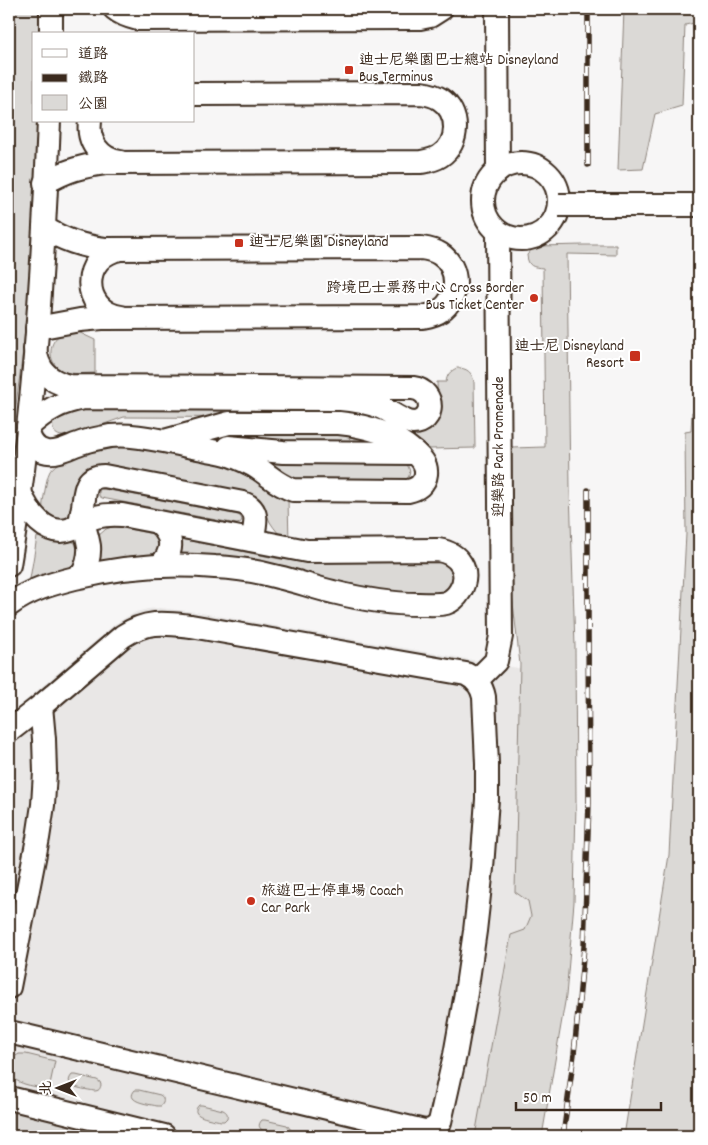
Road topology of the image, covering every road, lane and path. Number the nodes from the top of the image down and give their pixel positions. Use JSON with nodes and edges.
{"nodes":[{"id":1,"x":51,"y":9,"type":"edge"},
{"id":2,"x":116,"y":9,"type":"edge"},
{"id":3,"x":441,"y":9,"type":"edge"},
{"id":4,"x":497,"y":9,"type":"edge"},
{"id":5,"x":51,"y":32,"type":"edge"},
{"id":6,"x":195,"y":94,"type":"edge"},
{"id":7,"x":49,"y":122,"type":"edge"},
{"id":8,"x":90,"y":122,"type":"edge"},
{"id":9,"x":124,"y":163,"type":"junction"},
{"id":10,"x":498,"y":171,"type":"junction"},
{"id":11,"x":46,"y":183,"type":"junction"},
{"id":12,"x":699,"y":204,"type":"edge"},
{"id":13,"x":559,"y":205,"type":"junction"},
{"id":14,"x":44,"y":228,"type":"junction"},
{"id":15,"x":498,"y":232,"type":"junction"},
{"id":16,"x":124,"y":249,"type":"junction"},
{"id":17,"x":124,"y":318,"type":"junction"},
{"id":18,"x":36,"y":338,"type":"junction"},
{"id":19,"x":28,"y":427,"type":"junction"},
{"id":20,"x":164,"y":441,"type":"junction"},
{"id":21,"x":20,"y":492,"type":"junction"},
{"id":22,"x":157,"y":522,"type":"junction"},
{"id":23,"x":81,"y":523,"type":"junction"},
{"id":24,"x":252,"y":540,"type":"junction"},
{"id":25,"x":9,"y":565,"type":"edge"},
{"id":26,"x":160,"y":566,"type":"junction"},
{"id":27,"x":82,"y":576,"type":"junction"},
{"id":28,"x":9,"y":605,"type":"edge"},
{"id":29,"x":476,"y":681,"type":"junction"},
{"id":30,"x":41,"y":706,"type":"junction"},
{"id":31,"x":9,"y":731,"type":"edge"},
{"id":32,"x":9,"y":987,"type":"edge"},
{"id":33,"x":9,"y":1032,"type":"edge"},
{"id":34,"x":9,"y":1097,"type":"edge"},
{"id":35,"x":164,"y":1136,"type":"edge"}],
"edges":[{"from":1,"to":5,"type":"street"},
{"from":2,"to":3,"type":"street"},
{"from":4,"to":10,"type":"street"},
{"from":6,"to":9,"type":"street"},
{"from":7,"to":11,"type":"street"},
{"from":8,"to":9,"type":"street"},
{"from":9,"to":11,"type":"street"},
{"from":10,"to":13,"type":"street"},
{"from":10,"to":15,"type":"street"},
{"from":11,"to":14,"type":"street"},
{"from":12,"to":13,"type":"street","bridge":true},
{"from":13,"to":15,"type":"street"},
{"from":14,"to":16,"type":"street"},
{"from":14,"to":18,"type":"street"},
{"from":15,"to":29,"type":"street","name":"迎樂路 Park Promenade"},
{"from":16,"to":17,"type":"street"},
{"from":16,"to":17,"type":"street"},
{"from":17,"to":18,"type":"street"},
{"from":18,"to":19,"type":"street"},
{"from":18,"to":19,"type":"street"},
{"from":19,"to":20,"type":"street"},
{"from":19,"to":21,"type":"street"},
{"from":20,"to":20,"type":"street"},
{"from":21,"to":23,"type":"street"},
{"from":21,"to":25,"type":"street"},
{"from":22,"to":23,"type":"street"},
{"from":22,"to":24,"type":"street"},
{"from":22,"to":26,"type":"street"},
{"from":23,"to":24,"type":"street"},
{"from":23,"to":27,"type":"street"},
{"from":24,"to":26,"type":"street"},
{"from":26,"to":27,"type":"street"},
{"from":27,"to":28,"type":"street"},
{"from":29,"to":30,"type":"street"},
{"from":29,"to":33,"type":"street"},
{"from":30,"to":31,"type":"street"},
{"from":30,"to":32,"type":"street"},
{"from":34,"to":35,"type":"street"}]}
